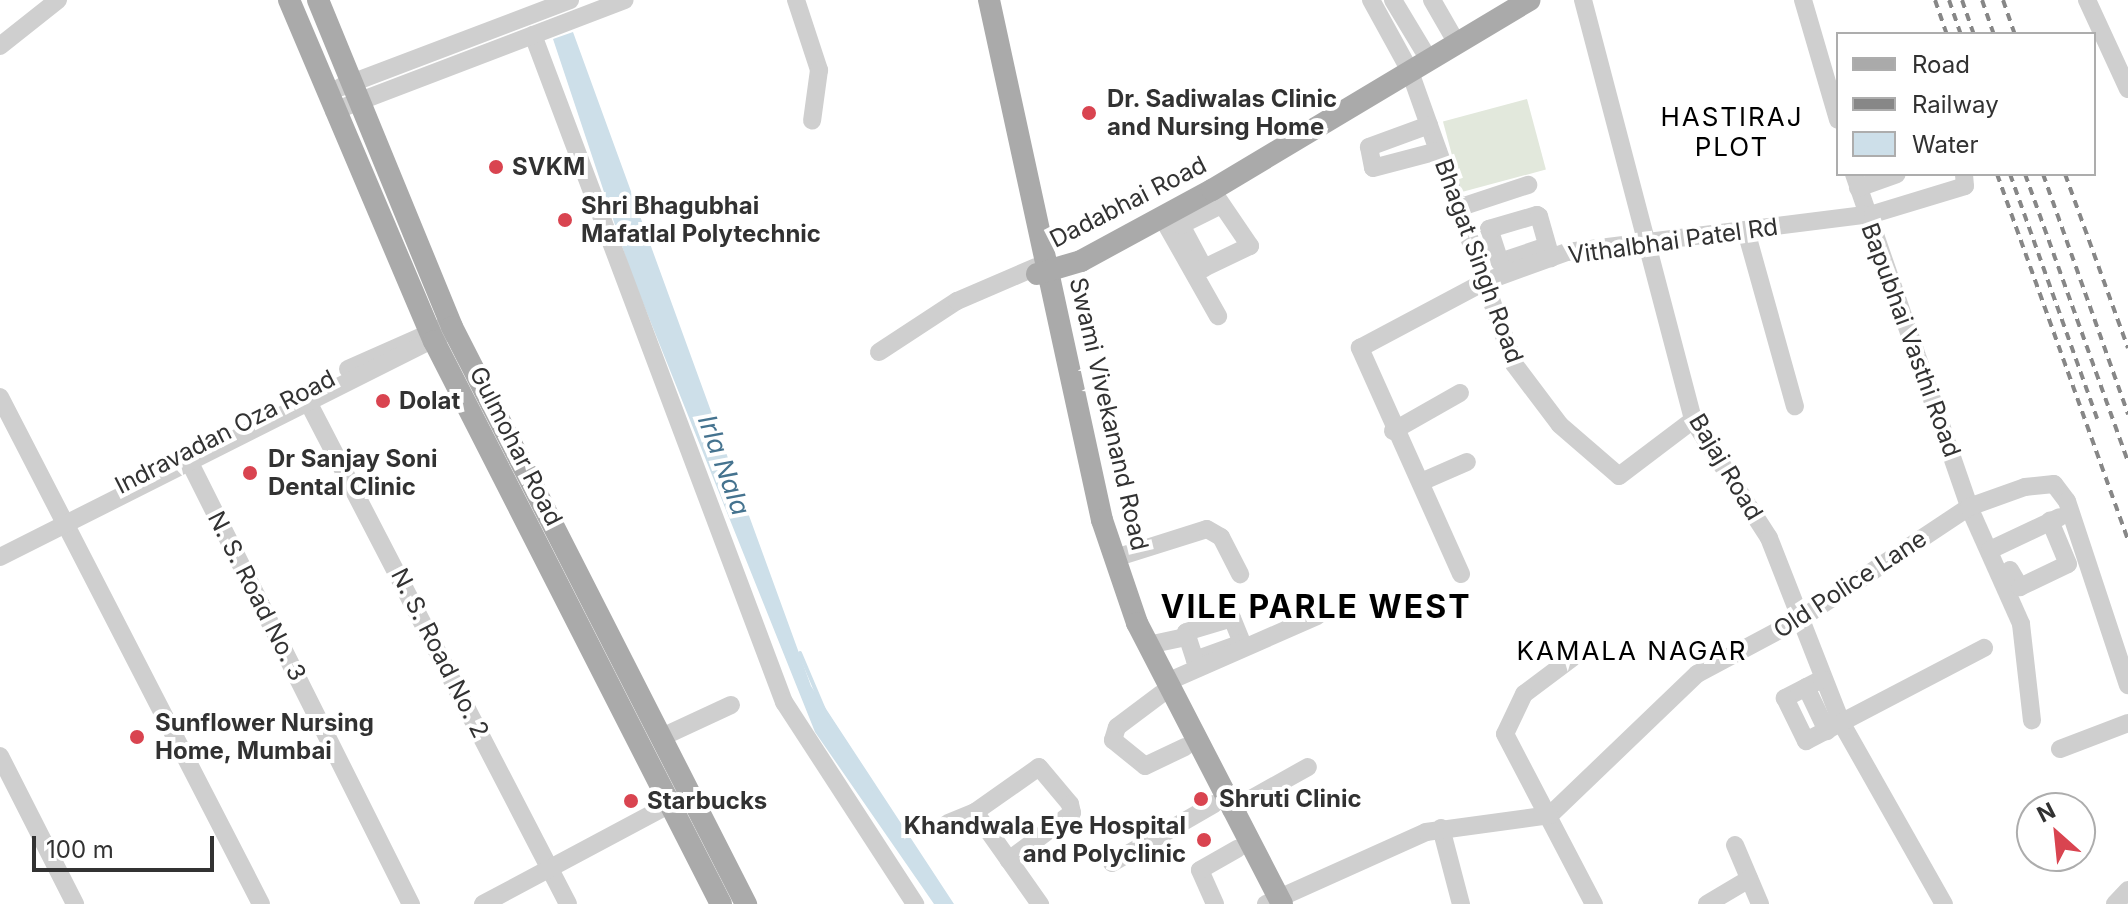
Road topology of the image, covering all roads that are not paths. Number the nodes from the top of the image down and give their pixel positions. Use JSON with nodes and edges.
{"nodes":[{"id":1,"x":58,"y":0,"type":"edge"},
{"id":2,"x":289,"y":0,"type":"edge"},
{"id":3,"x":318,"y":0,"type":"edge"},
{"id":4,"x":624,"y":0,"type":"edge"},
{"id":5,"x":796,"y":0,"type":"edge"},
{"id":6,"x":976,"y":0,"type":"edge"},
{"id":7,"x":989,"y":0,"type":"edge"},
{"id":8,"x":1371,"y":0,"type":"edge"},
{"id":9,"x":1393,"y":0,"type":"edge"},
{"id":10,"x":1432,"y":0,"type":"edge"},
{"id":11,"x":1509,"y":0,"type":"edge"},
{"id":12,"x":1530,"y":0,"type":"edge"},
{"id":13,"x":1583,"y":0,"type":"edge"},
{"id":14,"x":1803,"y":0,"type":"edge"},
{"id":15,"x":2087,"y":0,"type":"edge"},
{"id":16,"x":568,"y":1,"type":"edge"},
{"id":17,"x":1450,"y":30,"type":"junction"},
{"id":18,"x":533,"y":35,"type":"junction"},
{"id":19,"x":0,"y":46,"type":"edge"},
{"id":20,"x":1414,"y":56,"type":"junction"},
{"id":21,"x":2128,"y":89,"type":"edge"},
{"id":22,"x":354,"y":92,"type":"junction"},
{"id":23,"x":331,"y":102,"type":"junction"},
{"id":24,"x":1836,"y":113,"type":"edge"},
{"id":25,"x":812,"y":121,"type":"dead end"},
{"id":26,"x":1892,"y":176,"type":"edge"},
{"id":27,"x":1964,"y":176,"type":"edge"},
{"id":28,"x":1856,"y":181,"type":"edge"},
{"id":29,"x":1878,"y":181,"type":"junction"},
{"id":30,"x":1528,"y":185,"type":"dead end"},
{"id":31,"x":1216,"y":197,"type":"junction"},
{"id":32,"x":1478,"y":201,"type":"junction"},
{"id":33,"x":1535,"y":207,"type":"dead end"},
{"id":34,"x":1458,"y":208,"type":"junction"},
{"id":35,"x":1889,"y":209,"type":"junction"},
{"id":36,"x":1865,"y":214,"type":"junction"},
{"id":37,"x":1172,"y":217,"type":"junction"},
{"id":38,"x":1486,"y":222,"type":"junction"},
{"id":39,"x":1465,"y":228,"type":"junction"},
{"id":40,"x":1746,"y":231,"type":"junction"},
{"id":41,"x":1493,"y":245,"type":"junction"},
{"id":42,"x":1644,"y":247,"type":"junction"},
{"id":43,"x":1473,"y":252,"type":"junction"},
{"id":44,"x":1549,"y":252,"type":"junction"},
{"id":45,"x":1525,"y":260,"type":"junction"},
{"id":46,"x":1197,"y":267,"type":"junction"},
{"id":47,"x":1039,"y":270,"type":"junction"},
{"id":48,"x":1484,"y":282,"type":"junction"},
{"id":49,"x":1218,"y":316,"type":"dead end"},
{"id":50,"x":438,"y":332,"type":"junction"},
{"id":51,"x":879,"y":352,"type":"dead end"},
{"id":52,"x":1460,"y":393,"type":"dead end"},
{"id":53,"x":0,"y":397,"type":"edge"},
{"id":54,"x":308,"y":402,"type":"junction"},
{"id":55,"x":1795,"y":406,"type":"dead end"},
{"id":56,"x":1693,"y":420,"type":"junction"},
{"id":57,"x":1393,"y":431,"type":"junction"},
{"id":58,"x":189,"y":461,"type":"junction"},
{"id":59,"x":1467,"y":462,"type":"dead end"},
{"id":60,"x":1421,"y":482,"type":"junction"},
{"id":61,"x":1969,"y":507,"type":"junction"},
{"id":62,"x":2071,"y":512,"type":"junction"},
{"id":63,"x":63,"y":519,"type":"junction"},
{"id":64,"x":2050,"y":521,"type":"junction"},
{"id":65,"x":0,"y":546,"type":"edge"},
{"id":66,"x":1994,"y":548,"type":"junction"},
{"id":67,"x":0,"y":557,"type":"edge"},
{"id":68,"x":1115,"y":558,"type":"junction"},
{"id":69,"x":1240,"y":574,"type":"dead end"},
{"id":70,"x":1461,"y":574,"type":"dead end"},
{"id":71,"x":1317,"y":616,"type":"dead end"},
{"id":72,"x":1802,"y":618,"type":"junction"},
{"id":73,"x":1185,"y":637,"type":"dead end"},
{"id":74,"x":1148,"y":645,"type":"junction"},
{"id":75,"x":1984,"y":648,"type":"dead end"},
{"id":76,"x":1572,"y":658,"type":"dead end"},
{"id":77,"x":1814,"y":683,"type":"junction"},
{"id":78,"x":2128,"y":685,"type":"edge"},
{"id":79,"x":1164,"y":688,"type":"junction"},
{"id":80,"x":731,"y":705,"type":"dead end"},
{"id":81,"x":2032,"y":720,"type":"dead end"},
{"id":82,"x":2128,"y":723,"type":"edge"},
{"id":83,"x":1834,"y":727,"type":"junction"},
{"id":84,"x":662,"y":737,"type":"junction"},
{"id":85,"x":1185,"y":747,"type":"junction"},
{"id":86,"x":2060,"y":749,"type":"dead end"},
{"id":87,"x":0,"y":756,"type":"edge"},
{"id":88,"x":1308,"y":767,"type":"dead end"},
{"id":89,"x":691,"y":793,"type":"junction"},
{"id":90,"x":1219,"y":804,"type":"junction"},
{"id":91,"x":669,"y":805,"type":"junction"},
{"id":92,"x":975,"y":812,"type":"junction"},
{"id":93,"x":1550,"y":815,"type":"junction"},
{"id":94,"x":1168,"y":822,"type":"dead end"},
{"id":95,"x":948,"y":823,"type":"dead end"},
{"id":96,"x":1441,"y":828,"type":"junction"},
{"id":97,"x":1735,"y":845,"type":"dead end"},
{"id":98,"x":1237,"y":849,"type":"junction"},
{"id":99,"x":1009,"y":860,"type":"junction"},
{"id":100,"x":1112,"y":863,"type":"dead end"},
{"id":101,"x":550,"y":868,"type":"junction"},
{"id":102,"x":1748,"y":880,"type":"junction"},
{"id":103,"x":2128,"y":890,"type":"edge"},
{"id":104,"x":1268,"y":902,"type":"edge"},
{"id":105,"x":75,"y":904,"type":"edge"},
{"id":106,"x":261,"y":904,"type":"edge"},
{"id":107,"x":411,"y":904,"type":"edge"},
{"id":108,"x":483,"y":904,"type":"edge"},
{"id":109,"x":568,"y":904,"type":"edge"},
{"id":110,"x":721,"y":904,"type":"edge"},
{"id":111,"x":746,"y":904,"type":"edge"},
{"id":112,"x":915,"y":904,"type":"edge"},
{"id":113,"x":1040,"y":904,"type":"edge"},
{"id":114,"x":1215,"y":904,"type":"edge"},
{"id":115,"x":1461,"y":904,"type":"edge"},
{"id":116,"x":1594,"y":904,"type":"edge"},
{"id":117,"x":1707,"y":904,"type":"edge"},
{"id":118,"x":1759,"y":904,"type":"edge"},
{"id":119,"x":1944,"y":904,"type":"edge"},
{"id":120,"x":2115,"y":904,"type":"edge"}],
"edges":[{"from":1,"to":19,"type":"street"},
{"from":2,"to":23,"type":"main road","name":"Gulmohar Road"},
{"from":3,"to":22,"type":"main road","name":"Gulmohar Road"},
{"from":4,"to":18,"type":"street"},
{"from":5,"to":25,"type":"street"},
{"from":6,"to":47,"type":"main road","name":"Swami Vivekanand Road"},
{"from":7,"to":47,"type":"main road","name":"Swami Vivekanand Road"},
{"from":8,"to":20,"type":"street"},
{"from":9,"to":20,"type":"street"},
{"from":10,"to":17,"type":"street"},
{"from":11,"to":17,"type":"main road","name":"Dadabhai Road"},
{"from":12,"to":20,"type":"main road","name":"Dadabhai Road"},
{"from":13,"to":42,"type":"street","name":"Bajaj Road"},
{"from":14,"to":24,"type":"street"},
{"from":15,"to":21,"type":"street"},
{"from":16,"to":22,"type":"street"},
{"from":17,"to":20,"type":"main road","name":"Dadabhai Road"},
{"from":18,"to":22,"type":"street"},
{"from":18,"to":112,"type":"street"},
{"from":20,"to":31,"type":"main road","name":"Dadabhai Road"},
{"from":20,"to":34,"type":"street","name":"Bhagat Singh Road"},
{"from":20,"to":47,"type":"main road","name":"Dadabhai Road"},
{"from":22,"to":23,"type":"street"},
{"from":22,"to":50,"type":"main road","name":"Gulmohar Road"},
{"from":23,"to":50,"type":"main road","name":"Gulmohar Road"},
{"from":26,"to":29,"type":"street"},
{"from":27,"to":35,"type":"street","name":"Vithalbhai Patel Rd"},
{"from":28,"to":29,"type":"street"},
{"from":28,"to":36,"type":"street","name":"Bapubhai Vasthi Road"},
{"from":29,"to":35,"type":"street"},
{"from":30,"to":32,"type":"street"},
{"from":31,"to":37,"type":"main road","name":"Dadabhai Road"},
{"from":31,"to":46,"type":"street"},
{"from":32,"to":34,"type":"street"},
{"from":32,"to":38,"type":"street"},
{"from":33,"to":38,"type":"street"},
{"from":34,"to":39,"type":"street","name":"Bhagat Singh Road"},
{"from":35,"to":36,"type":"street","name":"Vithalbhai Patel Rd"},
{"from":36,"to":40,"type":"street","name":"Vithalbhai Patel Rd"},
{"from":36,"to":61,"type":"street","name":"Bapubhai Vasthi Road"},
{"from":37,"to":46,"type":"street"},
{"from":37,"to":47,"type":"main road","name":"Dadabhai Road"},
{"from":38,"to":39,"type":"street"},
{"from":39,"to":43,"type":"street","name":"Bhagat Singh Road"},
{"from":40,"to":42,"type":"street","name":"Vithalbhai Patel Rd"},
{"from":40,"to":55,"type":"street"},
{"from":41,"to":43,"type":"street"},
{"from":41,"to":44,"type":"street"},
{"from":41,"to":45,"type":"street"},
{"from":42,"to":44,"type":"street","name":"Vithalbhai Patel Rd"},
{"from":42,"to":56,"type":"street","name":"Bajaj Road"},
{"from":43,"to":48,"type":"street","name":"Bhagat Singh Road"},
{"from":44,"to":45,"type":"street","name":"Vithalbhai Patel Rd"},
{"from":45,"to":48,"type":"street","name":"Vithalbhai Patel Rd"},
{"from":46,"to":49,"type":"street"},
{"from":47,"to":51,"type":"street"},
{"from":47,"to":68,"type":"main road","name":"Swami Vivekanand Road"},
{"from":47,"to":79,"type":"main road","name":"Swami Vivekanand Road"},
{"from":48,"to":56,"type":"street","name":"Bhagat Singh Road"},
{"from":48,"to":57,"type":"street","name":"Vithalbhai Patel Rd"},
{"from":50,"to":54,"type":"street","name":"Indravadan Oza Road"},
{"from":50,"to":63,"type":"street","name":"Indravadan Oza Road"},
{"from":50,"to":84,"type":"main road","name":"Gulmohar Road"},
{"from":50,"to":91,"type":"main road","name":"Gulmohar Road"},
{"from":52,"to":57,"type":"street"},
{"from":53,"to":63,"type":"street"},
{"from":54,"to":58,"type":"street","name":"Indravadan Oza Road"},
{"from":54,"to":101,"type":"street","name":"N. S. Road No. 2"},
{"from":56,"to":72,"type":"street","name":"Bajaj Road"},
{"from":57,"to":60,"type":"street"},
{"from":58,"to":63,"type":"street","name":"Indravadan Oza Road"},
{"from":58,"to":107,"type":"street","name":"N. S. Road No. 3"},
{"from":59,"to":60,"type":"street"},
{"from":60,"to":70,"type":"street"},
{"from":61,"to":62,"type":"street","name":"Old Police Lane"},
{"from":61,"to":66,"type":"street","name":"Bapubhai Vasthi Road"},
{"from":61,"to":72,"type":"street","name":"Old Police Lane"},
{"from":62,"to":64,"type":"street"},
{"from":62,"to":78,"type":"street"},
{"from":63,"to":65,"type":"street","name":"Indravadan Oza Road"},
{"from":63,"to":67,"type":"street","name":"Indravadan Oza Road"},
{"from":63,"to":106,"type":"street"},
{"from":64,"to":66,"type":"street"},
{"from":64,"to":66,"type":"street"},
{"from":66,"to":81,"type":"street"},
{"from":68,"to":69,"type":"street"},
{"from":68,"to":74,"type":"main road","name":"Swami Vivekanand Road"},
{"from":71,"to":79,"type":"street"},
{"from":72,"to":77,"type":"street","name":"Bajaj Road"},
{"from":72,"to":93,"type":"street","name":"Old Police Lane"},
{"from":73,"to":74,"type":"street"},
{"from":74,"to":79,"type":"main road","name":"Swami Vivekanand Road"},
{"from":75,"to":83,"type":"street"},
{"from":76,"to":93,"type":"street"},
{"from":77,"to":83,"type":"street","name":"Bajaj Road"},
{"from":77,"to":83,"type":"street"},
{"from":79,"to":85,"type":"main road","name":"Swami Vivekanand Road"},
{"from":79,"to":85,"type":"street"},
{"from":79,"to":90,"type":"main road","name":"Swami Vivekanand Road"},
{"from":80,"to":84,"type":"street"},
{"from":82,"to":86,"type":"street"},
{"from":83,"to":119,"type":"street","name":"Bajaj Road"},
{"from":84,"to":89,"type":"main road","name":"Gulmohar Road"},
{"from":85,"to":90,"type":"main road","name":"Swami Vivekanand Road"},
{"from":87,"to":105,"type":"street"},
{"from":88,"to":90,"type":"street"},
{"from":89,"to":91,"type":"street"},
{"from":89,"to":111,"type":"main road","name":"Gulmohar Road"},
{"from":90,"to":94,"type":"street"},
{"from":90,"to":98,"type":"main road","name":"Swami Vivekanand Road"},
{"from":90,"to":100,"type":"street"},
{"from":90,"to":104,"type":"main road","name":"Swami Vivekanand Road"},
{"from":91,"to":101,"type":"street"},
{"from":91,"to":110,"type":"main road","name":"Gulmohar Road"},
{"from":92,"to":95,"type":"street"},
{"from":92,"to":99,"type":"street"},
{"from":92,"to":99,"type":"street"},
{"from":93,"to":96,"type":"street"},
{"from":93,"to":116,"type":"street"},
{"from":96,"to":104,"type":"street"},
{"from":96,"to":115,"type":"street"},
{"from":97,"to":102,"type":"street"},
{"from":98,"to":104,"type":"main road","name":"Swami Vivekanand Road"},
{"from":98,"to":114,"type":"street"},
{"from":99,"to":113,"type":"street"},
{"from":101,"to":108,"type":"street"},
{"from":101,"to":109,"type":"street","name":"N. S. Road No. 2"},
{"from":102,"to":117,"type":"street"},
{"from":102,"to":118,"type":"street"},
{"from":103,"to":120,"type":"street"}]}
